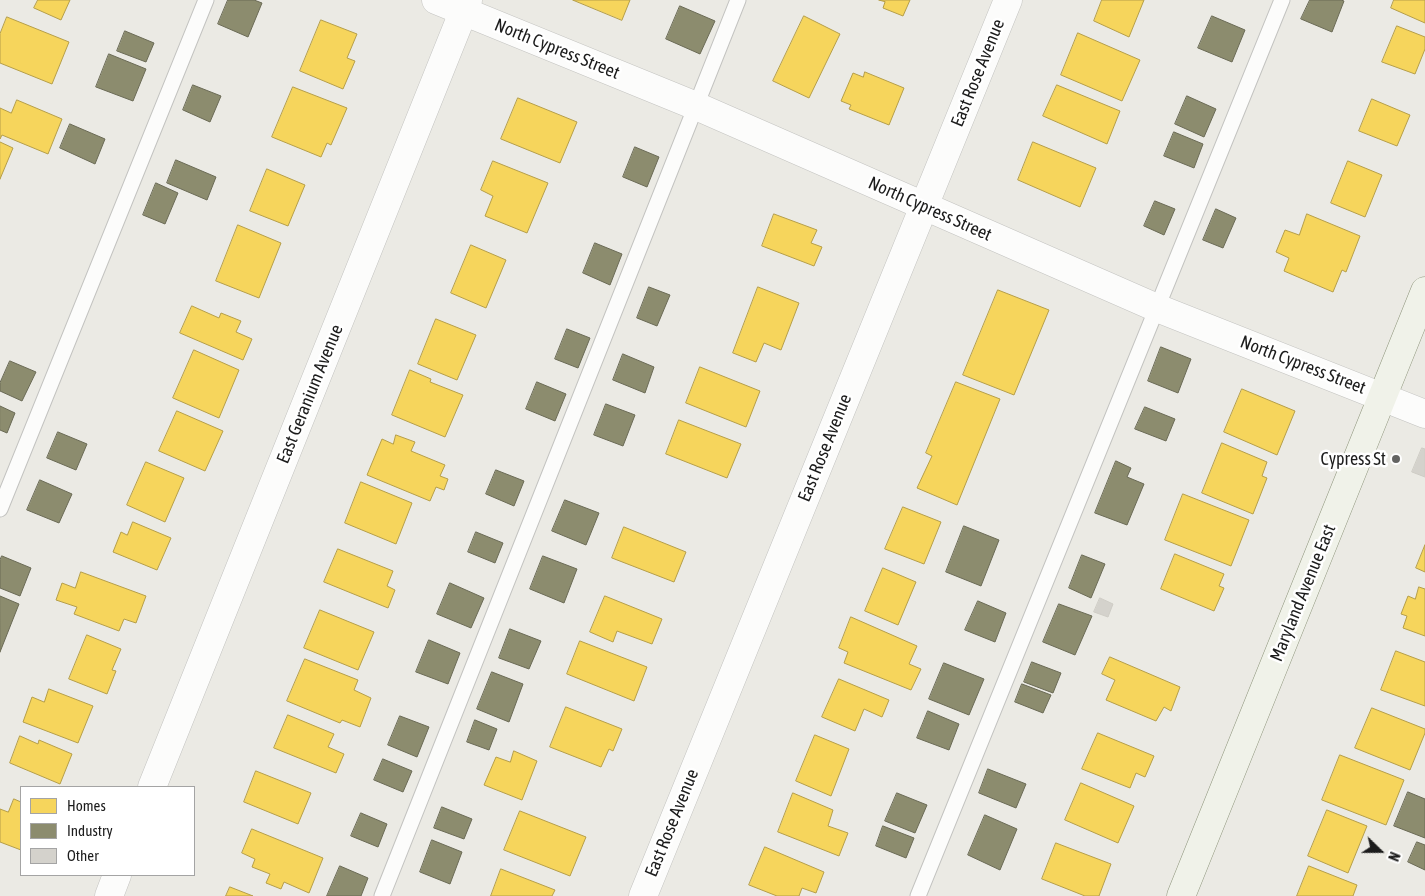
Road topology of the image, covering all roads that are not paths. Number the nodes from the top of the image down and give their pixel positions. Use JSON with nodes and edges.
{"nodes":[{"id":1,"x":206,"y":0,"type":"edge"},
{"id":2,"x":436,"y":0,"type":"edge"},
{"id":3,"x":738,"y":0,"type":"edge"},
{"id":4,"x":1008,"y":0,"type":"edge"},
{"id":5,"x":1282,"y":0,"type":"edge"},
{"id":6,"x":466,"y":6,"type":"edge"},
{"id":7,"x":696,"y":106,"type":"junction"},
{"id":8,"x":924,"y":206,"type":"junction"},
{"id":9,"x":1425,"y":291,"type":"edge"},
{"id":10,"x":1157,"y":308,"type":"junction"},
{"id":11,"x":1383,"y":396,"type":"junction"},
{"id":12,"x":1425,"y":414,"type":"edge"},
{"id":13,"x":0,"y":509,"type":"edge"},
{"id":14,"x":152,"y":786,"type":"edge"},
{"id":15,"x":117,"y":876,"type":"edge"},
{"id":16,"x":109,"y":896,"type":"edge"},
{"id":17,"x":382,"y":896,"type":"edge"},
{"id":18,"x":643,"y":896,"type":"edge"},
{"id":19,"x":918,"y":896,"type":"edge"},
{"id":20,"x":1181,"y":896,"type":"edge"}],
"edges":[{"from":1,"to":13,"type":"lane"},
{"from":2,"to":6,"type":"street","name":"North Cypress Street"},
{"from":3,"to":7,"type":"lane"},
{"from":4,"to":8,"type":"street","name":"East Rose Avenue"},
{"from":5,"to":10,"type":"lane"},
{"from":6,"to":7,"type":"street","name":"North Cypress Street"},
{"from":6,"to":14,"type":"street","name":"East Geranium Avenue"},
{"from":7,"to":8,"type":"street","name":"North Cypress Street"},
{"from":7,"to":17,"type":"lane"},
{"from":8,"to":10,"type":"street","name":"North Cypress Street"},
{"from":8,"to":18,"type":"street","name":"East Rose Avenue"},
{"from":9,"to":11,"type":"main road","name":"Maryland Avenue East"},
{"from":10,"to":11,"type":"street","name":"North Cypress Street"},
{"from":10,"to":19,"type":"lane"},
{"from":11,"to":12,"type":"street","name":"North Cypress Street"},
{"from":11,"to":20,"type":"main road","name":"Maryland Avenue East"},
{"from":15,"to":16,"type":"street"}]}
